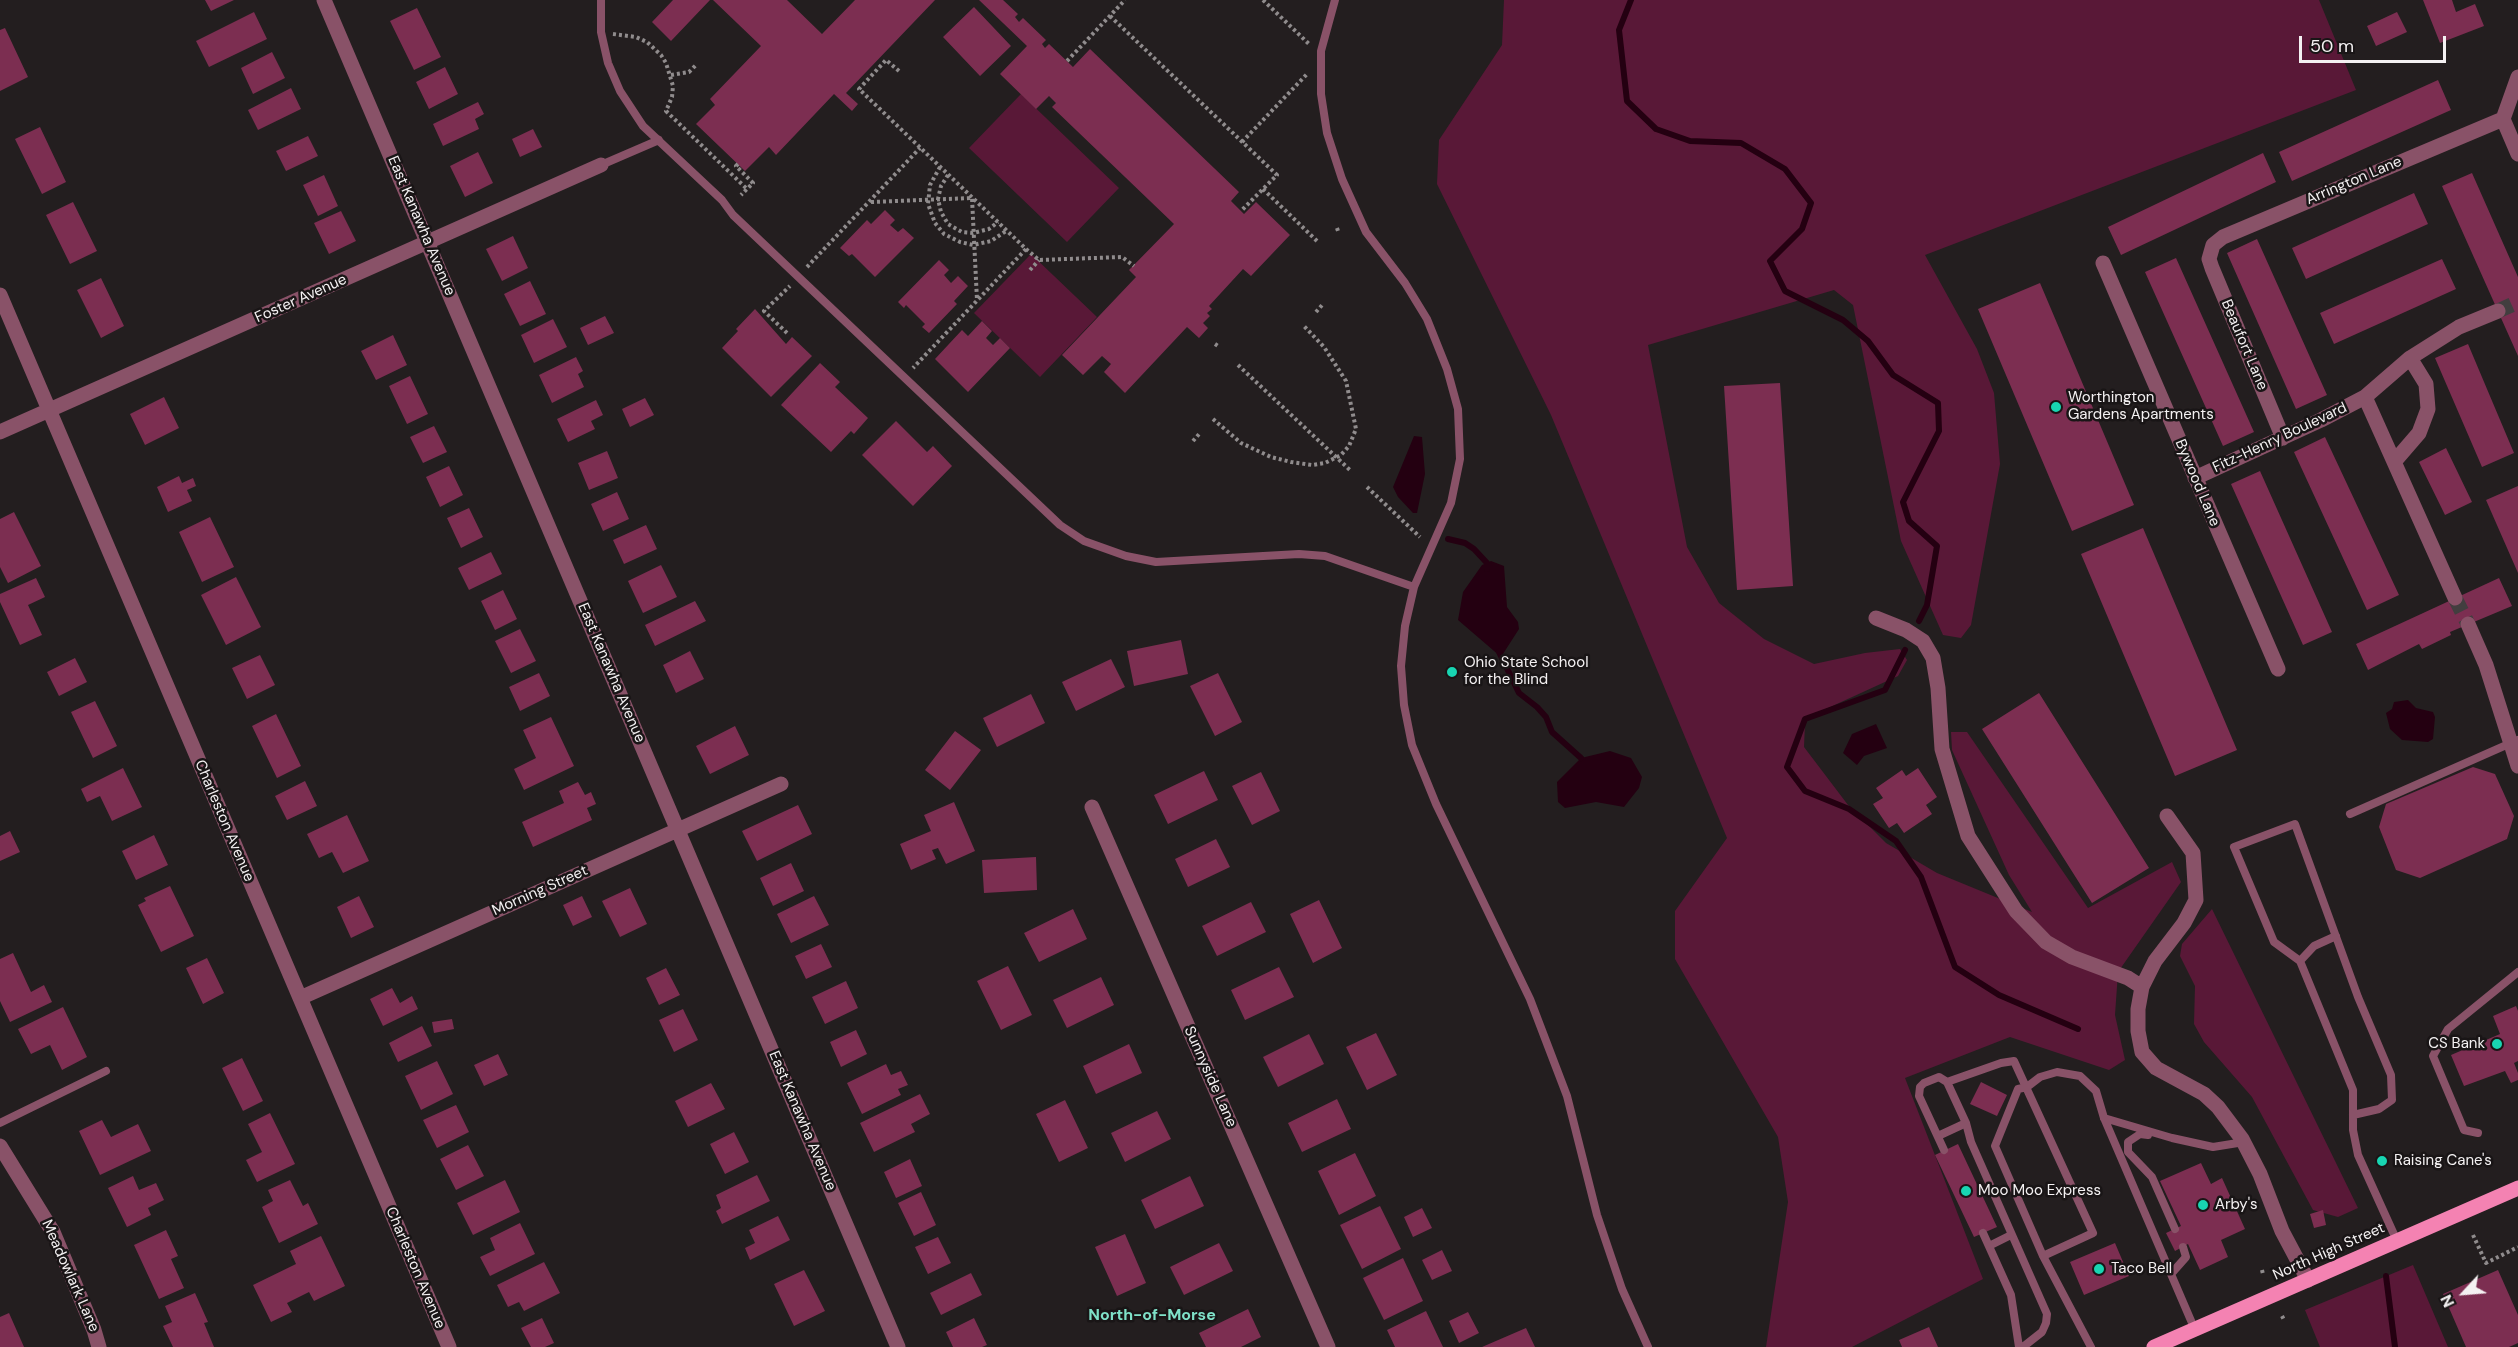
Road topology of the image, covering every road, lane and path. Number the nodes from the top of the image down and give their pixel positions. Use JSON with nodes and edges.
{"nodes":[{"id":1,"x":324,"y":0,"type":"edge"},
{"id":2,"x":601,"y":0,"type":"edge"},
{"id":3,"x":1125,"y":0,"type":"edge"},
{"id":4,"x":1263,"y":0,"type":"edge"},
{"id":5,"x":1335,"y":0,"type":"edge"},
{"id":6,"x":1110,"y":16,"type":"junction"},
{"id":7,"x":627,"y":36,"type":"dead end"},
{"id":8,"x":1312,"y":47,"type":"dead end"},
{"id":9,"x":1067,"y":61,"type":"dead end"},
{"id":10,"x":697,"y":64,"type":"dead end"},
{"id":11,"x":1310,"y":70,"type":"dead end"},
{"id":12,"x":899,"y":71,"type":"dead end"},
{"id":13,"x":671,"y":75,"type":"junction"},
{"id":14,"x":2518,"y":77,"type":"edge"},
{"id":15,"x":2503,"y":119,"type":"junction"},
{"id":16,"x":659,"y":140,"type":"junction"},
{"id":17,"x":1242,"y":142,"type":"junction"},
{"id":18,"x":920,"y":148,"type":"junction"},
{"id":19,"x":2518,"y":154,"type":"edge"},
{"id":20,"x":738,"y":164,"type":"dead end"},
{"id":21,"x":601,"y":165,"type":"joint"},
{"id":22,"x":940,"y":167,"type":"junction"},
{"id":23,"x":948,"y":175,"type":"junction"},
{"id":24,"x":747,"y":189,"type":"junction"},
{"id":25,"x":1263,"y":189,"type":"junction"},
{"id":26,"x":741,"y":195,"type":"dead end"},
{"id":27,"x":972,"y":198,"type":"junction"},
{"id":28,"x":928,"y":199,"type":"junction"},
{"id":29,"x":938,"y":199,"type":"junction"},
{"id":30,"x":871,"y":202,"type":"junction"},
{"id":31,"x":1241,"y":211,"type":"dead end"},
{"id":32,"x":998,"y":222,"type":"junction"},
{"id":33,"x":1006,"y":231,"type":"junction"},
{"id":34,"x":973,"y":233,"type":"junction"},
{"id":35,"x":1317,"y":241,"type":"dead end"},
{"id":36,"x":428,"y":243,"type":"junction"},
{"id":37,"x":973,"y":244,"type":"junction"},
{"id":38,"x":1026,"y":249,"type":"junction"},
{"id":39,"x":2210,"y":250,"type":"joint"},
{"id":40,"x":1040,"y":260,"type":"junction"},
{"id":41,"x":2103,"y":263,"type":"dead end"},
{"id":42,"x":1134,"y":266,"type":"dead end"},
{"id":43,"x":806,"y":268,"type":"dead end"},
{"id":44,"x":1030,"y":270,"type":"dead end"},
{"id":45,"x":790,"y":285,"type":"dead end"},
{"id":46,"x":0,"y":295,"type":"edge"},
{"id":47,"x":977,"y":300,"type":"junction"},
{"id":48,"x":1323,"y":304,"type":"dead end"},
{"id":49,"x":2498,"y":311,"type":"tunnel mouth"},
{"id":50,"x":1316,"y":312,"type":"dead end"},
{"id":51,"x":1303,"y":325,"type":"dead end"},
{"id":52,"x":787,"y":333,"type":"dead end"},
{"id":53,"x":2410,"y":358,"type":"junction"},
{"id":54,"x":1238,"y":364,"type":"dead end"},
{"id":55,"x":912,"y":369,"type":"dead end"},
{"id":56,"x":2365,"y":397,"type":"junction"},
{"id":57,"x":49,"y":410,"type":"junction"},
{"id":58,"x":1214,"y":419,"type":"dead end"},
{"id":59,"x":0,"y":432,"type":"edge"},
{"id":60,"x":1200,"y":433,"type":"dead end"},
{"id":61,"x":2283,"y":438,"type":"junction"},
{"id":62,"x":1193,"y":441,"type":"dead end"},
{"id":63,"x":1336,"y":456,"type":"junction"},
{"id":64,"x":2394,"y":462,"type":"junction"},
{"id":65,"x":1351,"y":471,"type":"dead end"},
{"id":66,"x":2196,"y":478,"type":"junction"},
{"id":67,"x":1367,"y":487,"type":"dead end"},
{"id":68,"x":1420,"y":537,"type":"dead end"},
{"id":69,"x":1414,"y":587,"type":"junction"},
{"id":70,"x":2456,"y":598,"type":"tunnel mouth"},
{"id":71,"x":1876,"y":618,"type":"dead end"},
{"id":72,"x":2468,"y":624,"type":"tunnel mouth"},
{"id":73,"x":2278,"y":669,"type":"dead end"},
{"id":74,"x":2514,"y":742,"type":"edge"},
{"id":75,"x":2518,"y":766,"type":"edge"},
{"id":76,"x":781,"y":784,"type":"dead end"},
{"id":77,"x":1092,"y":807,"type":"dead end"},
{"id":78,"x":2350,"y":814,"type":"dead end"},
{"id":79,"x":2167,"y":816,"type":"dead end"},
{"id":80,"x":678,"y":829,"type":"junction"},
{"id":81,"x":2336,"y":936,"type":"junction"},
{"id":82,"x":2300,"y":961,"type":"junction"},
{"id":83,"x":2518,"y":972,"type":"edge"},
{"id":84,"x":2142,"y":987,"type":"junction"},
{"id":85,"x":300,"y":998,"type":"junction"},
{"id":86,"x":106,"y":1071,"type":"dead end"},
{"id":87,"x":1947,"y":1082,"type":"junction"},
{"id":88,"x":2027,"y":1088,"type":"junction"},
{"id":89,"x":2353,"y":1115,"type":"junction"},
{"id":90,"x":2104,"y":1119,"type":"junction"},
{"id":91,"x":0,"y":1123,"type":"edge"},
{"id":92,"x":1966,"y":1123,"type":"junction"},
{"id":93,"x":2478,"y":1133,"type":"dead end"},
{"id":94,"x":1938,"y":1136,"type":"junction"},
{"id":95,"x":2167,"y":1137,"type":"junction"},
{"id":96,"x":2244,"y":1142,"type":"junction"},
{"id":97,"x":0,"y":1146,"type":"edge"},
{"id":98,"x":1944,"y":1150,"type":"dead end"},
{"id":99,"x":2518,"y":1188,"type":"edge"},
{"id":100,"x":2175,"y":1229,"type":"dead end"},
{"id":101,"x":1983,"y":1233,"type":"dead end"},
{"id":102,"x":2012,"y":1235,"type":"junction"},
{"id":103,"x":2473,"y":1235,"type":"dead end"},
{"id":104,"x":2397,"y":1241,"type":"junction"},
{"id":105,"x":1989,"y":1245,"type":"junction"},
{"id":106,"x":2183,"y":1247,"type":"dead end"},
{"id":107,"x":2518,"y":1247,"type":"edge"},
{"id":108,"x":2043,"y":1256,"type":"junction"},
{"id":109,"x":2171,"y":1274,"type":"junction"},
{"id":110,"x":2308,"y":1280,"type":"junction"},
{"id":111,"x":2195,"y":1329,"type":"junction"},
{"id":112,"x":99,"y":1347,"type":"edge"},
{"id":113,"x":449,"y":1347,"type":"edge"},
{"id":114,"x":898,"y":1347,"type":"edge"},
{"id":115,"x":1328,"y":1347,"type":"edge"},
{"id":116,"x":1648,"y":1347,"type":"edge"},
{"id":117,"x":2019,"y":1347,"type":"edge"},
{"id":118,"x":2023,"y":1347,"type":"edge"},
{"id":119,"x":2091,"y":1347,"type":"edge"},
{"id":120,"x":2154,"y":1347,"type":"edge"}],
"edges":[{"from":1,"to":36,"type":"street","name":"East Kanawha Avenue"},
{"from":2,"to":16,"type":"lane"},
{"from":3,"to":6,"type":"path"},
{"from":4,"to":8,"type":"path"},
{"from":5,"to":69,"type":"lane"},
{"from":6,"to":9,"type":"path"},
{"from":6,"to":17,"type":"path"},
{"from":7,"to":13,"type":"path"},
{"from":10,"to":13,"type":"path"},
{"from":11,"to":17,"type":"path"},
{"from":12,"to":18,"type":"path"},
{"from":13,"to":24,"type":"path"},
{"from":14,"to":15,"type":"street"},
{"from":15,"to":19,"type":"street"},
{"from":15,"to":39,"type":"street","name":"Arrington Lane"},
{"from":16,"to":21,"type":"lane"},
{"from":16,"to":69,"type":"lane"},
{"from":17,"to":25,"type":"path"},
{"from":18,"to":22,"type":"path"},
{"from":18,"to":30,"type":"path"},
{"from":20,"to":24,"type":"path"},
{"from":21,"to":36,"type":"street","name":"Foster Avenue"},
{"from":22,"to":23,"type":"path"},
{"from":22,"to":28,"type":"path"},
{"from":23,"to":27,"type":"path"},
{"from":23,"to":29,"type":"path"},
{"from":24,"to":26,"type":"path"},
{"from":25,"to":31,"type":"path"},
{"from":25,"to":35,"type":"path"},
{"from":27,"to":29,"type":"path"},
{"from":27,"to":32,"type":"path"},
{"from":27,"to":34,"type":"path"},
{"from":28,"to":29,"type":"path"},
{"from":28,"to":30,"type":"path"},
{"from":28,"to":37,"type":"path"},
{"from":29,"to":34,"type":"path"},
{"from":30,"to":43,"type":"path"},
{"from":32,"to":33,"type":"path"},
{"from":32,"to":34,"type":"path"},
{"from":33,"to":37,"type":"path"},
{"from":33,"to":38,"type":"path"},
{"from":34,"to":37,"type":"path"},
{"from":36,"to":57,"type":"street","name":"Foster Avenue"},
{"from":36,"to":80,"type":"street","name":"East Kanawha Avenue"},
{"from":37,"to":47,"type":"path"},
{"from":38,"to":40,"type":"path"},
{"from":38,"to":47,"type":"path"},
{"from":39,"to":61,"type":"street","name":"Beaufort Lane"},
{"from":40,"to":42,"type":"path"},
{"from":40,"to":44,"type":"path"},
{"from":41,"to":66,"type":"street","name":"Bywood Lane"},
{"from":45,"to":52,"type":"path"},
{"from":46,"to":57,"type":"street","name":"Charleston Avenue"},
{"from":47,"to":55,"type":"path"},
{"from":48,"to":50,"type":"path"},
{"from":49,"to":53,"type":"street","name":"Fitz-Henry Boulevard"},
{"from":51,"to":63,"type":"path"},
{"from":53,"to":56,"type":"street","name":"Fitz-Henry Boulevard"},
{"from":53,"to":64,"type":"street"},
{"from":54,"to":63,"type":"path"},
{"from":56,"to":61,"type":"street","name":"Fitz-Henry Boulevard"},
{"from":56,"to":64,"type":"street","name":"Fitz-Henry Boulevard"},
{"from":57,"to":59,"type":"street","name":"Foster Avenue"},
{"from":57,"to":85,"type":"street","name":"Charleston Avenue"},
{"from":58,"to":63,"type":"path"},
{"from":60,"to":62,"type":"path"},
{"from":61,"to":66,"type":"street","name":"Fitz-Henry Boulevard"},
{"from":63,"to":65,"type":"path"},
{"from":64,"to":70,"type":"street","name":"Fitz-Henry Boulevard"},
{"from":66,"to":73,"type":"street","name":"Bywood Lane"},
{"from":67,"to":68,"type":"path"},
{"from":69,"to":116,"type":"lane"},
{"from":71,"to":84,"type":"street"},
{"from":72,"to":74,"type":"street"},
{"from":74,"to":75,"type":"street"},
{"from":74,"to":78,"type":"lane"},
{"from":76,"to":80,"type":"street","name":"Morning Street"},
{"from":77,"to":115,"type":"street","name":"Sunnyside Lane"},
{"from":79,"to":84,"type":"street"},
{"from":80,"to":85,"type":"street","name":"Morning Street"},
{"from":80,"to":114,"type":"street","name":"East Kanawha Avenue"},
{"from":81,"to":82,"type":"lane"},
{"from":81,"to":82,"type":"lane"},
{"from":81,"to":89,"type":"lane"},
{"from":82,"to":89,"type":"lane"},
{"from":83,"to":93,"type":"lane"},
{"from":84,"to":96,"type":"street"},
{"from":85,"to":113,"type":"street","name":"Charleston Avenue"},
{"from":86,"to":91,"type":"lane"},
{"from":87,"to":88,"type":"lane"},
{"from":87,"to":92,"type":"lane"},
{"from":87,"to":94,"type":"lane"},
{"from":88,"to":90,"type":"lane"},
{"from":88,"to":108,"type":"lane"},
{"from":88,"to":108,"type":"lane"},
{"from":89,"to":104,"type":"lane"},
{"from":90,"to":95,"type":"lane"},
{"from":90,"to":109,"type":"lane"},
{"from":92,"to":94,"type":"lane"},
{"from":92,"to":102,"type":"lane"},
{"from":94,"to":98,"type":"lane"},
{"from":95,"to":96,"type":"lane"},
{"from":95,"to":100,"type":"lane"},
{"from":96,"to":110,"type":"street"},
{"from":97,"to":112,"type":"street","name":"Meadowlark Lane"},
{"from":99,"to":104,"type":"main road","name":"North High Street"},
{"from":101,"to":105,"type":"lane"},
{"from":102,"to":105,"type":"lane"},
{"from":102,"to":118,"type":"lane"},
{"from":103,"to":107,"type":"path"},
{"from":104,"to":110,"type":"main road","name":"North High Street"},
{"from":105,"to":117,"type":"lane"},
{"from":106,"to":109,"type":"lane"},
{"from":108,"to":119,"type":"lane"},
{"from":109,"to":111,"type":"lane"},
{"from":110,"to":111,"type":"main road","name":"North High Street"},
{"from":111,"to":120,"type":"main road","name":"North High Street"}]}
